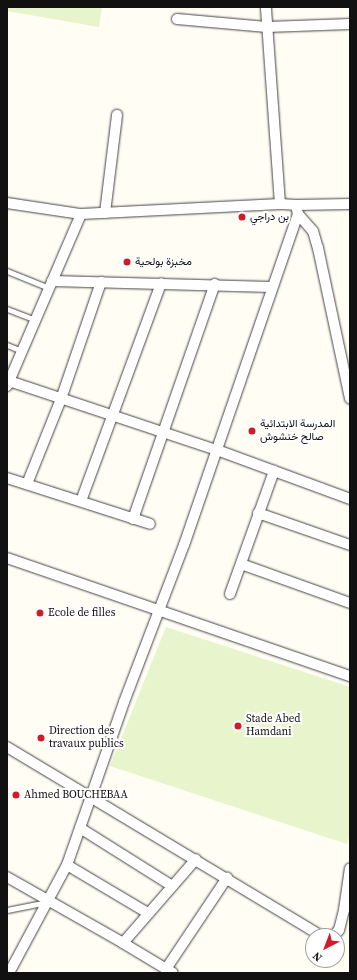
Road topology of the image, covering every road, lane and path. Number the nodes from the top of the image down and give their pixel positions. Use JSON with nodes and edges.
{"nodes":[{"id":1,"x":266,"y":7,"type":"edge"},
{"id":2,"x":177,"y":19,"type":"dead end"},
{"id":3,"x":350,"y":24,"type":"edge"},
{"id":4,"x":267,"y":26,"type":"junction"},
{"id":5,"x":117,"y":114,"type":"dead end"},
{"id":6,"x":7,"y":203,"type":"edge"},
{"id":7,"x":280,"y":204,"type":"junction"},
{"id":8,"x":350,"y":204,"type":"edge"},
{"id":9,"x":297,"y":209,"type":"junction"},
{"id":10,"x":105,"y":213,"type":"junction"},
{"id":11,"x":81,"y":214,"type":"junction"},
{"id":12,"x":7,"y":271,"type":"edge"},
{"id":13,"x":101,"y":282,"type":"junction"},
{"id":14,"x":161,"y":283,"type":"junction"},
{"id":15,"x":50,"y":284,"type":"junction"},
{"id":16,"x":215,"y":284,"type":"junction"},
{"id":17,"x":271,"y":287,"type":"junction"},
{"id":18,"x":7,"y":309,"type":"edge"},
{"id":19,"x":35,"y":320,"type":"junction"},
{"id":20,"x":7,"y":346,"type":"edge"},
{"id":21,"x":22,"y":352,"type":"junction"},
{"id":22,"x":8,"y":383,"type":"edge"},
{"id":23,"x":61,"y":399,"type":"junction"},
{"id":24,"x":350,"y":399,"type":"edge"},
{"id":25,"x":113,"y":416,"type":"junction"},
{"id":26,"x":163,"y":432,"type":"junction"},
{"id":27,"x":216,"y":450,"type":"junction"},
{"id":28,"x":274,"y":471,"type":"junction"},
{"id":29,"x":7,"y":478,"type":"edge"},
{"id":30,"x":27,"y":484,"type":"junction"},
{"id":31,"x":350,"y":500,"type":"edge"},
{"id":32,"x":81,"y":502,"type":"junction"},
{"id":33,"x":258,"y":513,"type":"junction"},
{"id":34,"x":133,"y":519,"type":"junction"},
{"id":35,"x":150,"y":524,"type":"dead end"},
{"id":36,"x":350,"y":545,"type":"edge"},
{"id":37,"x":7,"y":558,"type":"edge"},
{"id":38,"x":241,"y":564,"type":"junction"},
{"id":39,"x":230,"y":594,"type":"dead end"},
{"id":40,"x":350,"y":603,"type":"edge"},
{"id":41,"x":158,"y":610,"type":"junction"},
{"id":42,"x":350,"y":676,"type":"edge"},
{"id":43,"x":7,"y":747,"type":"edge"},
{"id":44,"x":90,"y":795,"type":"junction"},
{"id":45,"x":80,"y":828,"type":"junction"},
{"id":46,"x":196,"y":858,"type":"junction"},
{"id":47,"x":67,"y":865,"type":"junction"},
{"id":48,"x":350,"y":868,"type":"edge"},
{"id":49,"x":7,"y":877,"type":"edge"},
{"id":50,"x":227,"y":878,"type":"junction"},
{"id":51,"x":172,"y":886,"type":"junction"},
{"id":52,"x":50,"y":901,"type":"junction"},
{"id":53,"x":7,"y":910,"type":"edge"},
{"id":54,"x":148,"y":913,"type":"junction"},
{"id":55,"x":308,"y":928,"type":"edge"},
{"id":56,"x":340,"y":928,"type":"edge"},
{"id":57,"x":123,"y":943,"type":"junction"},
{"id":58,"x":170,"y":971,"type":"edge"},
{"id":59,"x":9,"y":973,"type":"edge"}],
"edges":[{"from":1,"to":4,"type":"street"},
{"from":2,"to":4,"type":"street"},
{"from":3,"to":4,"type":"street"},
{"from":4,"to":7,"type":"street"},
{"from":5,"to":10,"type":"street"},
{"from":6,"to":11,"type":"street"},
{"from":7,"to":9,"type":"street"},
{"from":7,"to":10,"type":"street"},
{"from":8,"to":9,"type":"street"},
{"from":9,"to":17,"type":"street"},
{"from":9,"to":24,"type":"street"},
{"from":10,"to":11,"type":"street"},
{"from":11,"to":15,"type":"street"},
{"from":12,"to":15,"type":"lane"},
{"from":13,"to":14,"type":"street"},
{"from":13,"to":15,"type":"street"},
{"from":13,"to":23,"type":"street"},
{"from":14,"to":16,"type":"street"},
{"from":14,"to":25,"type":"street"},
{"from":15,"to":19,"type":"street"},
{"from":16,"to":17,"type":"street"},
{"from":16,"to":26,"type":"street"},
{"from":17,"to":27,"type":"street"},
{"from":18,"to":19,"type":"lane"},
{"from":19,"to":21,"type":"street"},
{"from":20,"to":21,"type":"lane"},
{"from":21,"to":22,"type":"street"},
{"from":22,"to":23,"type":"street"},
{"from":23,"to":25,"type":"street"},
{"from":23,"to":30,"type":"street"},
{"from":25,"to":26,"type":"street"},
{"from":25,"to":32,"type":"street"},
{"from":26,"to":27,"type":"street"},
{"from":26,"to":34,"type":"street"},
{"from":27,"to":28,"type":"street"},
{"from":27,"to":41,"type":"street"},
{"from":28,"to":31,"type":"street"},
{"from":28,"to":33,"type":"street"},
{"from":29,"to":30,"type":"street"},
{"from":30,"to":32,"type":"street"},
{"from":32,"to":34,"type":"street"},
{"from":33,"to":36,"type":"street"},
{"from":33,"to":38,"type":"street"},
{"from":34,"to":35,"type":"street"},
{"from":37,"to":41,"type":"street"},
{"from":38,"to":39,"type":"street"},
{"from":38,"to":40,"type":"street"},
{"from":41,"to":42,"type":"street"},
{"from":41,"to":44,"type":"street"},
{"from":43,"to":44,"type":"street"},
{"from":44,"to":45,"type":"street"},
{"from":44,"to":46,"type":"street"},
{"from":45,"to":47,"type":"street"},
{"from":45,"to":51,"type":"street"},
{"from":46,"to":50,"type":"street"},
{"from":46,"to":51,"type":"street"},
{"from":47,"to":52,"type":"street"},
{"from":47,"to":54,"type":"street"},
{"from":48,"to":56,"type":"street"},
{"from":49,"to":52,"type":"street"},
{"from":50,"to":55,"type":"street"},
{"from":50,"to":58,"type":"street"},
{"from":51,"to":54,"type":"street"},
{"from":52,"to":53,"type":"lane"},
{"from":52,"to":57,"type":"street"},
{"from":52,"to":59,"type":"street"},
{"from":54,"to":57,"type":"street"},
{"from":57,"to":58,"type":"street"}]}
